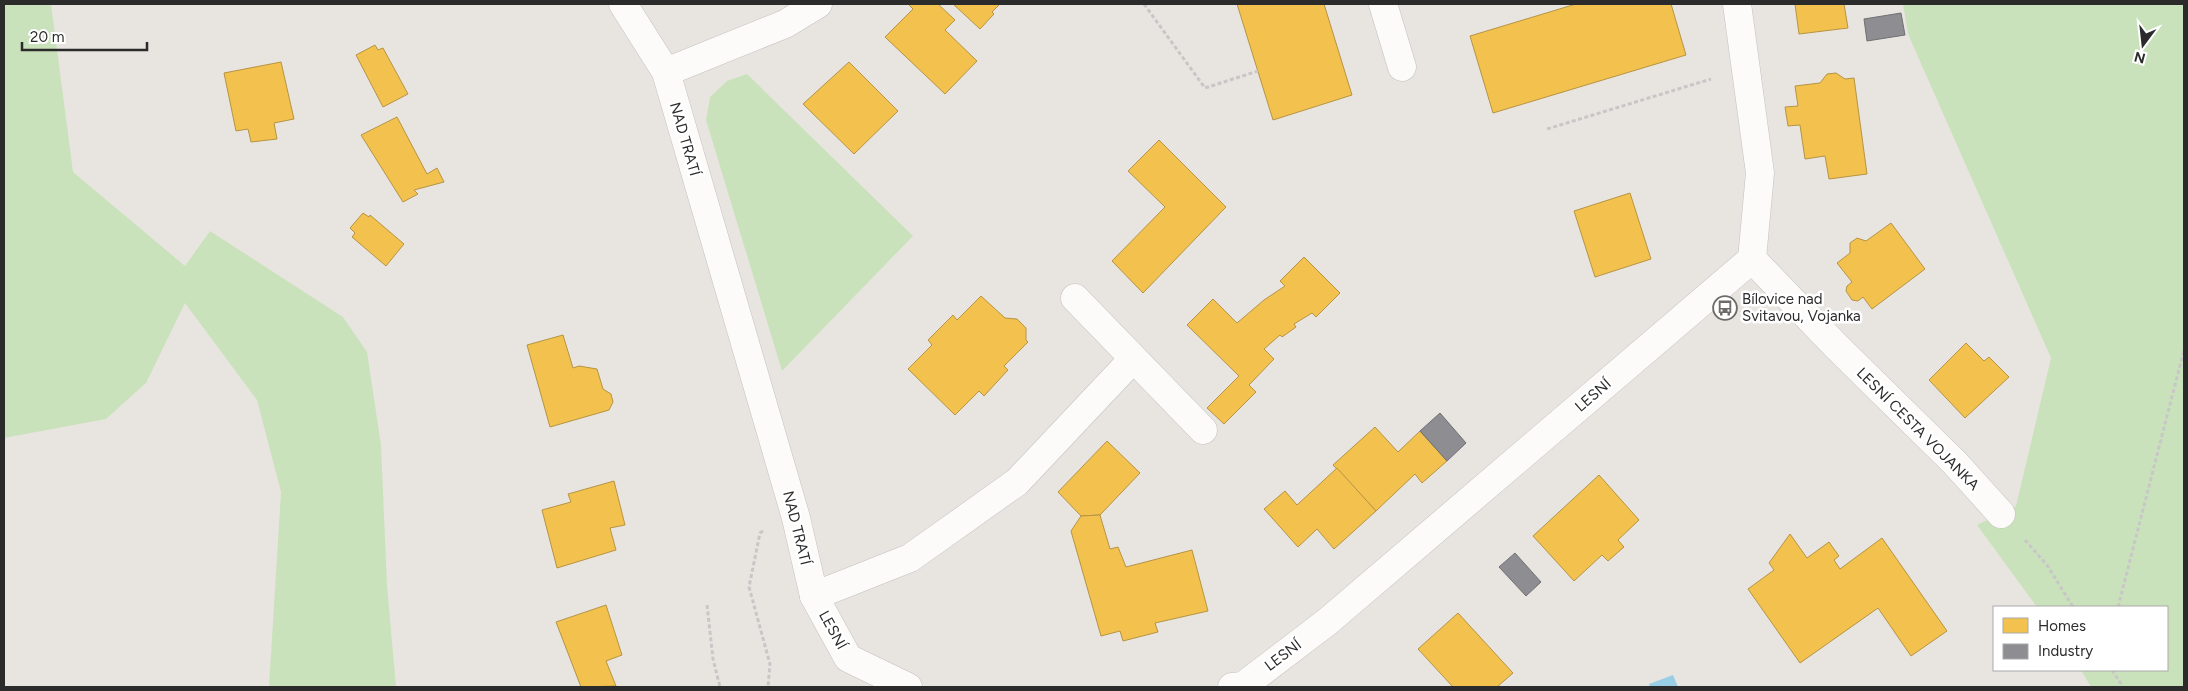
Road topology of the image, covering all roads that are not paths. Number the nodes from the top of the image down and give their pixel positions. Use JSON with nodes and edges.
{"nodes":[{"id":1,"x":623,"y":4,"type":"edge"},
{"id":2,"x":818,"y":4,"type":"edge"},
{"id":3,"x":1383,"y":4,"type":"edge"},
{"id":4,"x":1737,"y":4,"type":"edge"},
{"id":5,"x":1402,"y":67,"type":"dead end"},
{"id":6,"x":666,"y":72,"type":"junction"},
{"id":7,"x":1752,"y":259,"type":"junction"},
{"id":8,"x":1075,"y":298,"type":"dead end"},
{"id":9,"x":1133,"y":358,"type":"junction"},
{"id":10,"x":1203,"y":430,"type":"dead end"},
{"id":11,"x":2001,"y":514,"type":"road end"},
{"id":12,"x":814,"y":596,"type":"junction"},
{"id":13,"x":908,"y":687,"type":"edge"},
{"id":14,"x":1232,"y":687,"type":"edge"}],
"edges":[{"from":1,"to":6,"type":"street","name":"NAD TRATÍ"},
{"from":2,"to":6,"type":"street"},
{"from":3,"to":5,"type":"street"},
{"from":4,"to":7,"type":"street"},
{"from":6,"to":12,"type":"street","name":"NAD TRATÍ"},
{"from":7,"to":11,"type":"street","name":"LESNÍ CESTA VOJANKA"},
{"from":7,"to":14,"type":"street","name":"LESNÍ"},
{"from":8,"to":9,"type":"street"},
{"from":9,"to":10,"type":"street"},
{"from":9,"to":12,"type":"street"},
{"from":12,"to":13,"type":"street","name":"LESNÍ"}]}
